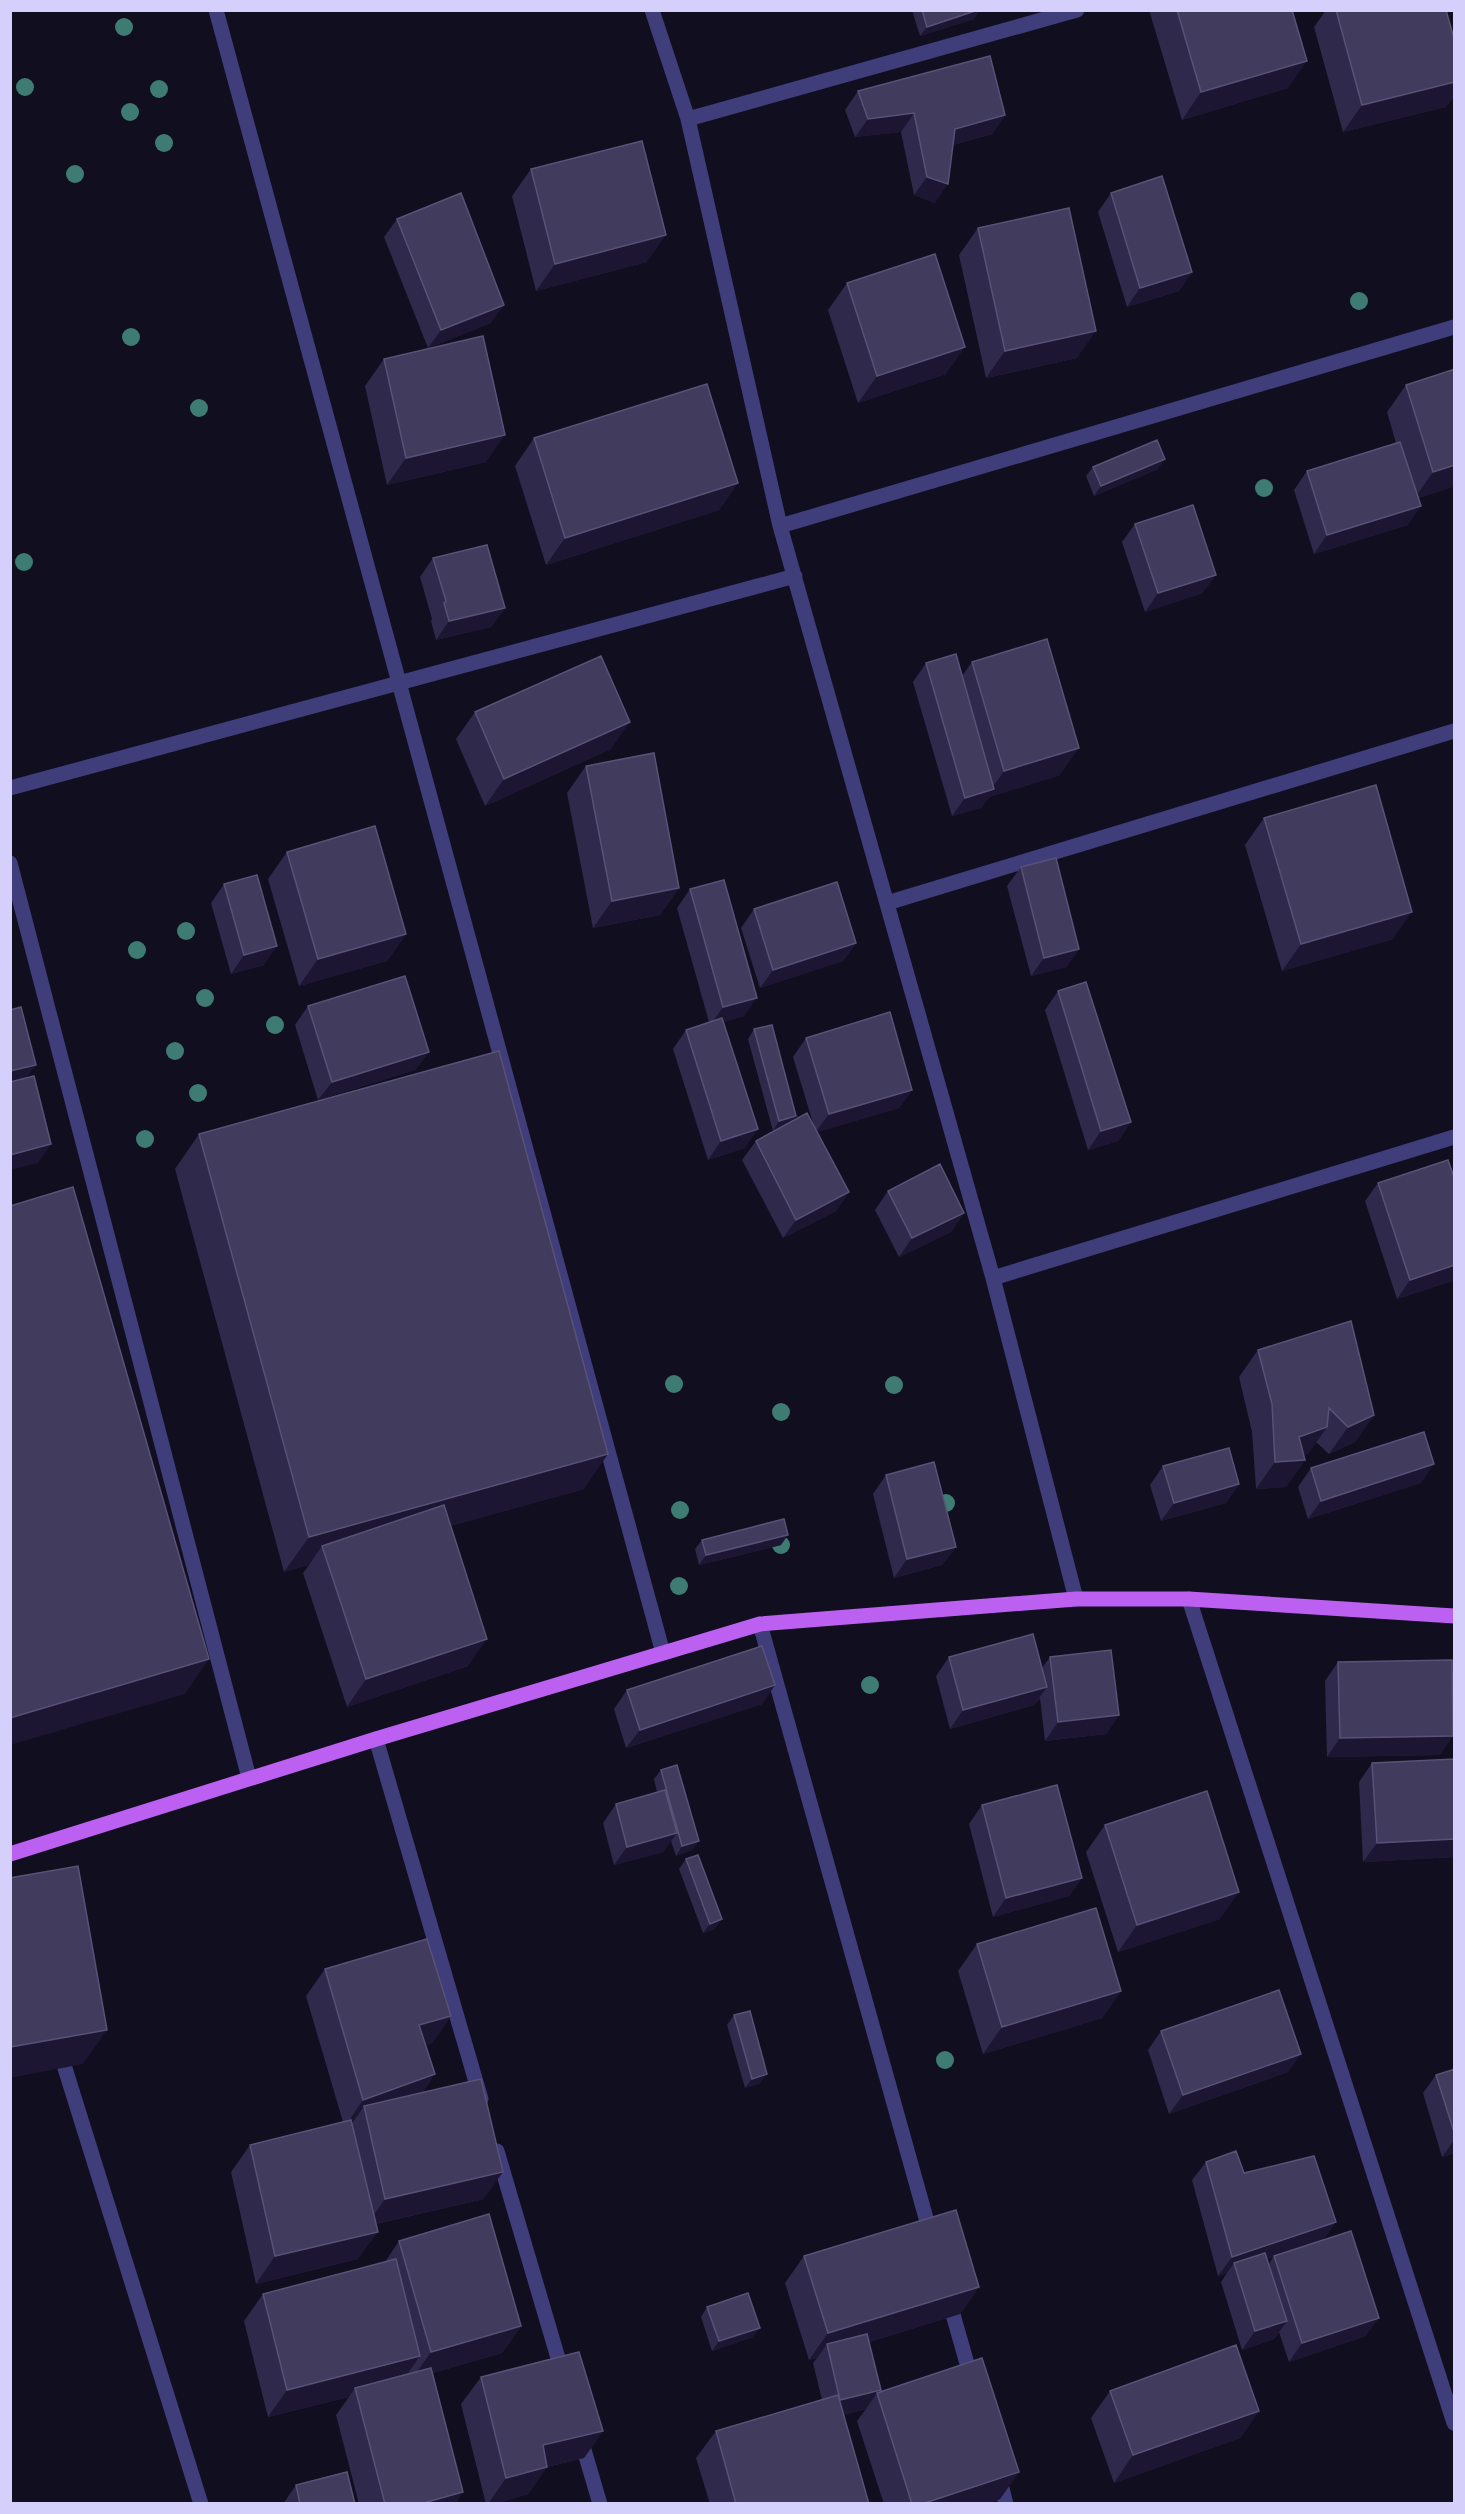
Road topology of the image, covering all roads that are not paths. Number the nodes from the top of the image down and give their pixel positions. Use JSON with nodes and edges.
{"nodes":[{"id":1,"x":216,"y":10,"type":"edge"},
{"id":2,"x":652,"y":10,"type":"edge"},
{"id":3,"x":1077,"y":10,"type":"edge"},
{"id":4,"x":688,"y":119,"type":"junction"},
{"id":5,"x":1455,"y":327,"type":"edge"},
{"id":6,"x":780,"y":526,"type":"junction"},
{"id":7,"x":795,"y":576,"type":"junction"},
{"id":8,"x":399,"y":682,"type":"junction"},
{"id":9,"x":1455,"y":732,"type":"edge"},
{"id":10,"x":10,"y":788,"type":"edge"},
{"id":11,"x":10,"y":863,"type":"edge"},
{"id":12,"x":887,"y":903,"type":"junction"},
{"id":13,"x":1455,"y":1137,"type":"edge"},
{"id":14,"x":993,"y":1278,"type":"junction"},
{"id":15,"x":1076,"y":1599,"type":"junction"},
{"id":16,"x":1189,"y":1599,"type":"junction"},
{"id":17,"x":1455,"y":1616,"type":"edge"},
{"id":18,"x":760,"y":1624,"type":"junction"},
{"id":19,"x":663,"y":1653,"type":"junction"},
{"id":20,"x":376,"y":1739,"type":"junction"},
{"id":21,"x":249,"y":1778,"type":"junction"},
{"id":22,"x":10,"y":1854,"type":"edge"},
{"id":23,"x":56,"y":2039,"type":"edge"},
{"id":24,"x":486,"y":2116,"type":"edge"},
{"id":25,"x":493,"y":2138,"type":"edge"},
{"id":26,"x":936,"y":2252,"type":"edge"},
{"id":27,"x":945,"y":2286,"type":"edge"},
{"id":28,"x":567,"y":2390,"type":"edge"},
{"id":29,"x":977,"y":2401,"type":"edge"},
{"id":30,"x":1455,"y":2423,"type":"edge"},
{"id":31,"x":577,"y":2424,"type":"edge"},
{"id":32,"x":993,"y":2458,"type":"edge"},
{"id":33,"x":201,"y":2504,"type":"edge"},
{"id":34,"x":600,"y":2504,"type":"edge"},
{"id":35,"x":1006,"y":2504,"type":"edge"}],
"edges":[{"from":1,"to":8,"type":"street"},
{"from":2,"to":4,"type":"street"},
{"from":3,"to":4,"type":"street"},
{"from":4,"to":6,"type":"street"},
{"from":5,"to":6,"type":"street"},
{"from":6,"to":7,"type":"street"},
{"from":7,"to":8,"type":"street"},
{"from":7,"to":12,"type":"street"},
{"from":8,"to":10,"type":"street"},
{"from":8,"to":19,"type":"street"},
{"from":9,"to":12,"type":"street"},
{"from":11,"to":21,"type":"street"},
{"from":12,"to":14,"type":"street"},
{"from":13,"to":14,"type":"street"},
{"from":14,"to":15,"type":"street"},
{"from":15,"to":16,"type":"main road"},
{"from":15,"to":18,"type":"main road"},
{"from":16,"to":17,"type":"main road"},
{"from":16,"to":30,"type":"street"},
{"from":18,"to":19,"type":"main road"},
{"from":18,"to":26,"type":"street"},
{"from":19,"to":20,"type":"main road"},
{"from":20,"to":21,"type":"main road"},
{"from":20,"to":24,"type":"street"},
{"from":21,"to":22,"type":"main road"},
{"from":23,"to":33,"type":"street"},
{"from":25,"to":28,"type":"street"},
{"from":27,"to":29,"type":"street"},
{"from":31,"to":34,"type":"street"},
{"from":32,"to":35,"type":"street"}]}
